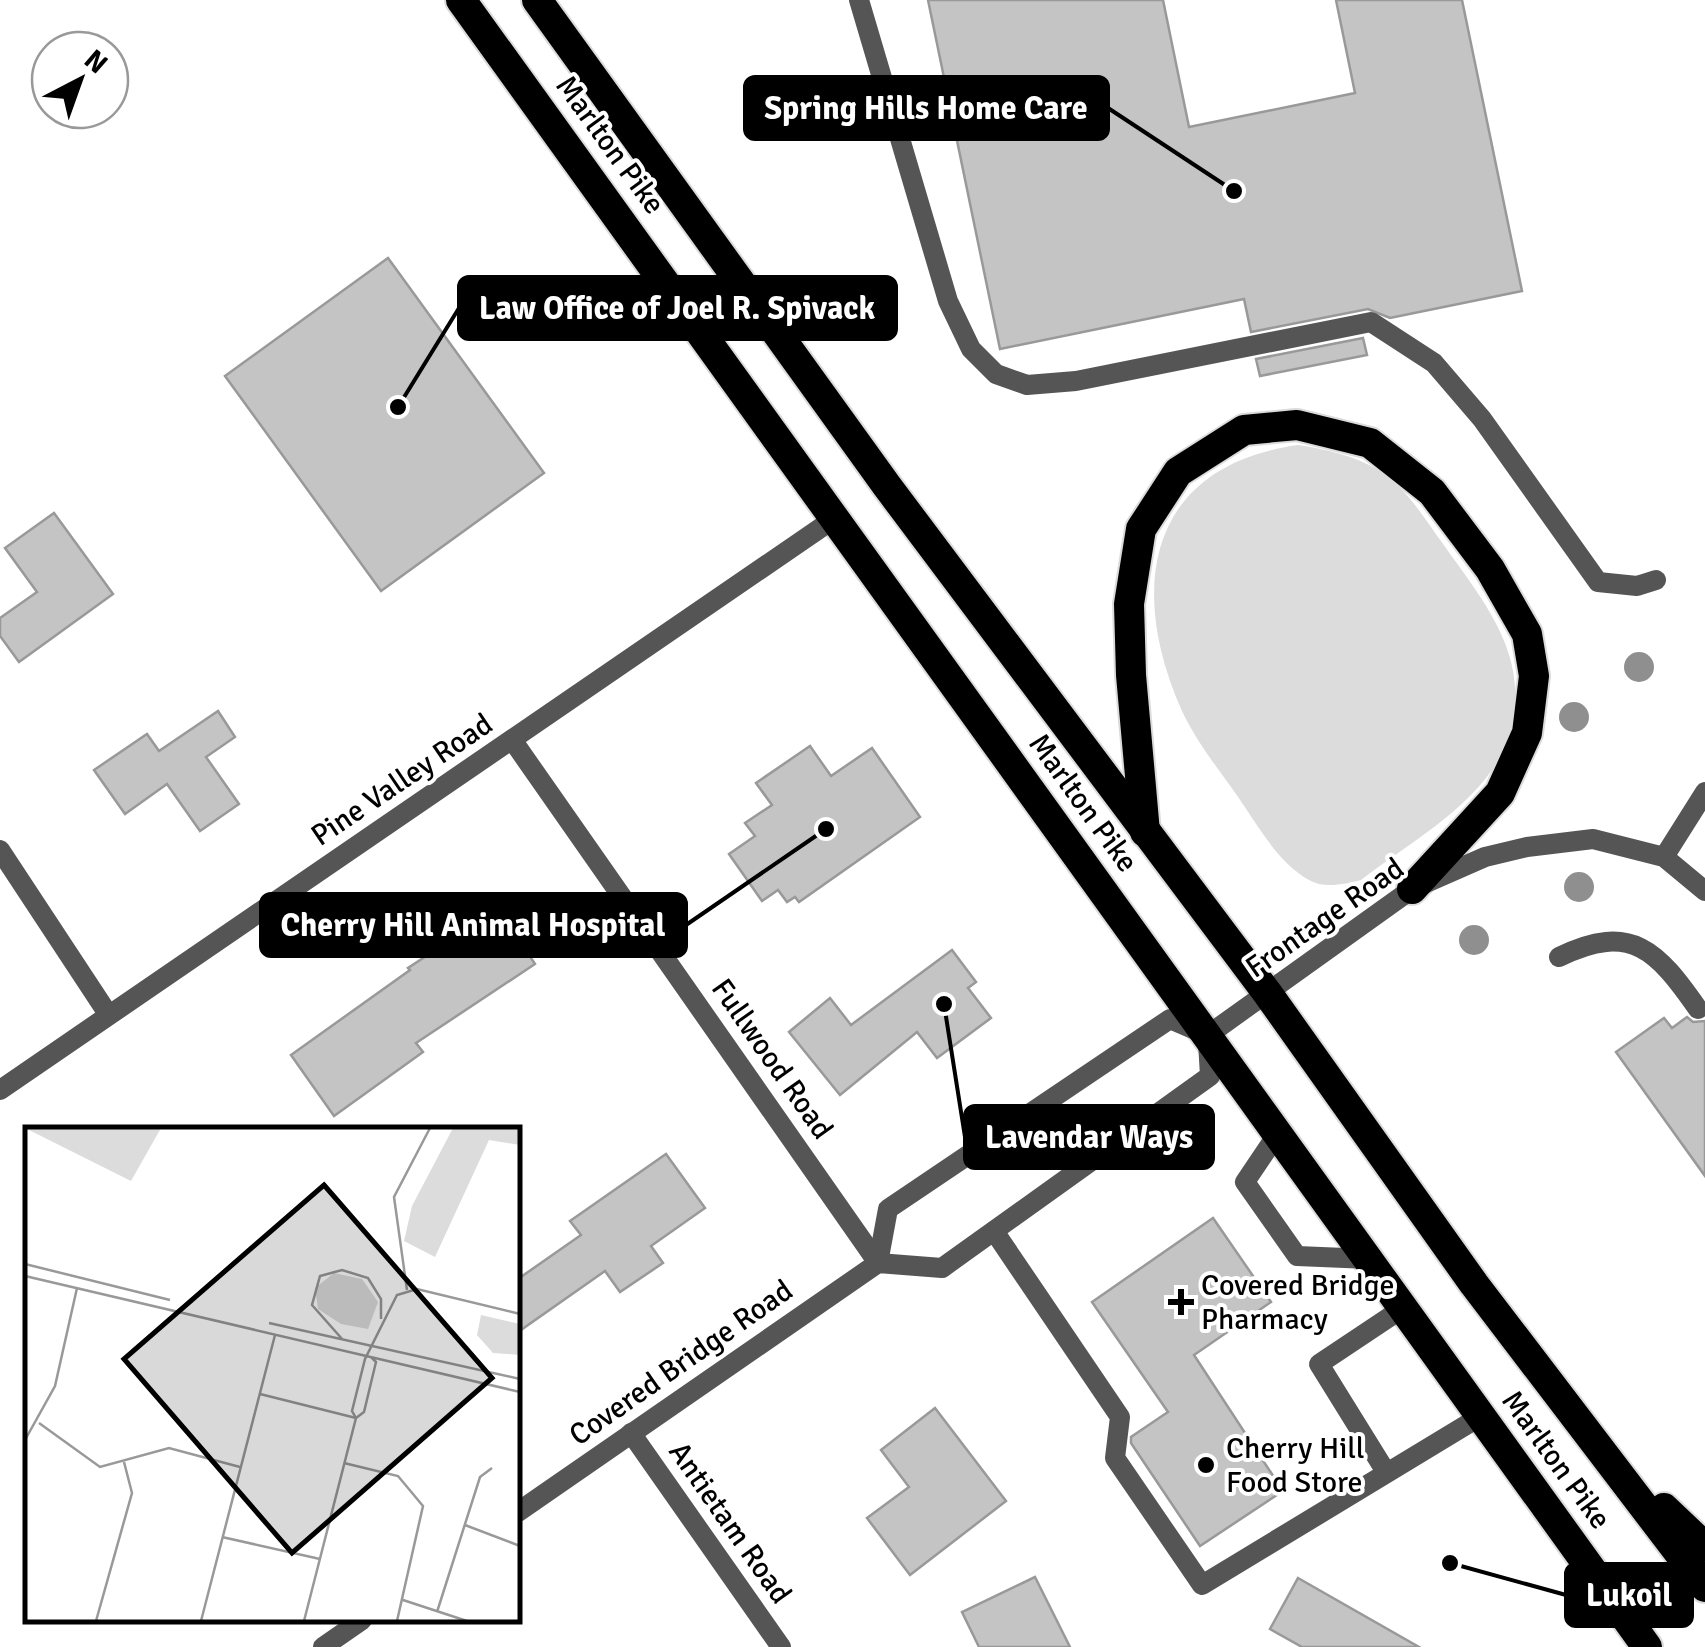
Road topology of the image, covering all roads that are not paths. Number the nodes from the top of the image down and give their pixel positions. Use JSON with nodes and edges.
{"nodes":[{"id":1,"x":462,"y":0,"type":"edge"},
{"id":2,"x":538,"y":0,"type":"edge"},
{"id":3,"x":859,"y":0,"type":"edge"},
{"id":4,"x":835,"y":518,"type":"junction"},
{"id":5,"x":1656,"y":580,"type":"dead end"},
{"id":6,"x":513,"y":741,"type":"junction"},
{"id":7,"x":1705,"y":792,"type":"edge"},
{"id":8,"x":1146,"y":835,"type":"junction"},
{"id":9,"x":0,"y":850,"type":"edge"},
{"id":10,"x":1664,"y":856,"type":"junction"},
{"id":11,"x":1412,"y":889,"type":"junction"},
{"id":12,"x":1705,"y":891,"type":"edge"},
{"id":13,"x":1559,"y":957,"type":"dead end"},
{"id":14,"x":1268,"y":994,"type":"junction"},
{"id":15,"x":1698,"y":1010,"type":"dead end"},
{"id":16,"x":108,"y":1014,"type":"junction"},
{"id":17,"x":1208,"y":1035,"type":"junction"},
{"id":18,"x":0,"y":1090,"type":"edge"},
{"id":19,"x":1278,"y":1132,"type":"junction"},
{"id":20,"x":994,"y":1231,"type":"junction"},
{"id":21,"x":1369,"y":1260,"type":"junction"},
{"id":22,"x":878,"y":1263,"type":"junction"},
{"id":23,"x":1404,"y":1308,"type":"junction"},
{"id":24,"x":1481,"y":1416,"type":"junction"},
{"id":25,"x":631,"y":1433,"type":"junction"},
{"id":26,"x":1598,"y":1444,"type":"junction"},
{"id":27,"x":1386,"y":1472,"type":"junction"},
{"id":28,"x":520,"y":1511,"type":"edge"},
{"id":29,"x":1705,"y":1548,"type":"edge"},
{"id":30,"x":1705,"y":1587,"type":"edge"},
{"id":31,"x":359,"y":1622,"type":"edge"},
{"id":32,"x":323,"y":1647,"type":"edge"},
{"id":33,"x":780,"y":1647,"type":"edge"},
{"id":34,"x":1647,"y":1647,"type":"edge"}],
"edges":[{"from":1,"to":4,"type":"highway","name":"Marlton Pike"},
{"from":2,"to":8,"type":"highway","name":"Marlton Pike"},
{"from":3,"to":5,"type":"street"},
{"from":4,"to":6,"type":"street","name":"Pine Valley Road"},
{"from":4,"to":17,"type":"highway","name":"Marlton Pike"},
{"from":6,"to":16,"type":"street","name":"Pine Valley Road"},
{"from":6,"to":22,"type":"street","name":"Fullwood Road"},
{"from":7,"to":10,"type":"street"},
{"from":8,"to":11,"type":"highway"},
{"from":8,"to":14,"type":"highway","name":"Marlton Pike"},
{"from":9,"to":16,"type":"street"},
{"from":10,"to":11,"type":"street","name":"Frontage Road"},
{"from":10,"to":12,"type":"street","name":"Frontage Road"},
{"from":11,"to":14,"type":"street","name":"Frontage Road"},
{"from":13,"to":15,"type":"street"},
{"from":14,"to":17,"type":"street","name":"Frontage Road"},
{"from":14,"to":26,"type":"highway","name":"Marlton Pike"},
{"from":16,"to":18,"type":"street","name":"Pine Valley Road"},
{"from":17,"to":19,"type":"highway","name":"Marlton Pike"},
{"from":17,"to":20,"type":"street"},
{"from":17,"to":22,"type":"street"},
{"from":19,"to":21,"type":"highway","name":"Marlton Pike"},
{"from":19,"to":21,"type":"street"},
{"from":20,"to":22,"type":"street"},
{"from":20,"to":27,"type":"street"},
{"from":21,"to":23,"type":"highway","name":"Marlton Pike"},
{"from":22,"to":25,"type":"street","name":"Covered Bridge Road"},
{"from":23,"to":24,"type":"highway","name":"Marlton Pike"},
{"from":23,"to":27,"type":"street"},
{"from":24,"to":27,"type":"street"},
{"from":24,"to":34,"type":"highway","name":"Marlton Pike"},
{"from":25,"to":28,"type":"street","name":"Covered Bridge Road"},
{"from":25,"to":33,"type":"street","name":"Antietam Road"},
{"from":26,"to":29,"type":"highway"},
{"from":26,"to":30,"type":"highway","name":"Marlton Pike"},
{"from":31,"to":32,"type":"street"}]}
